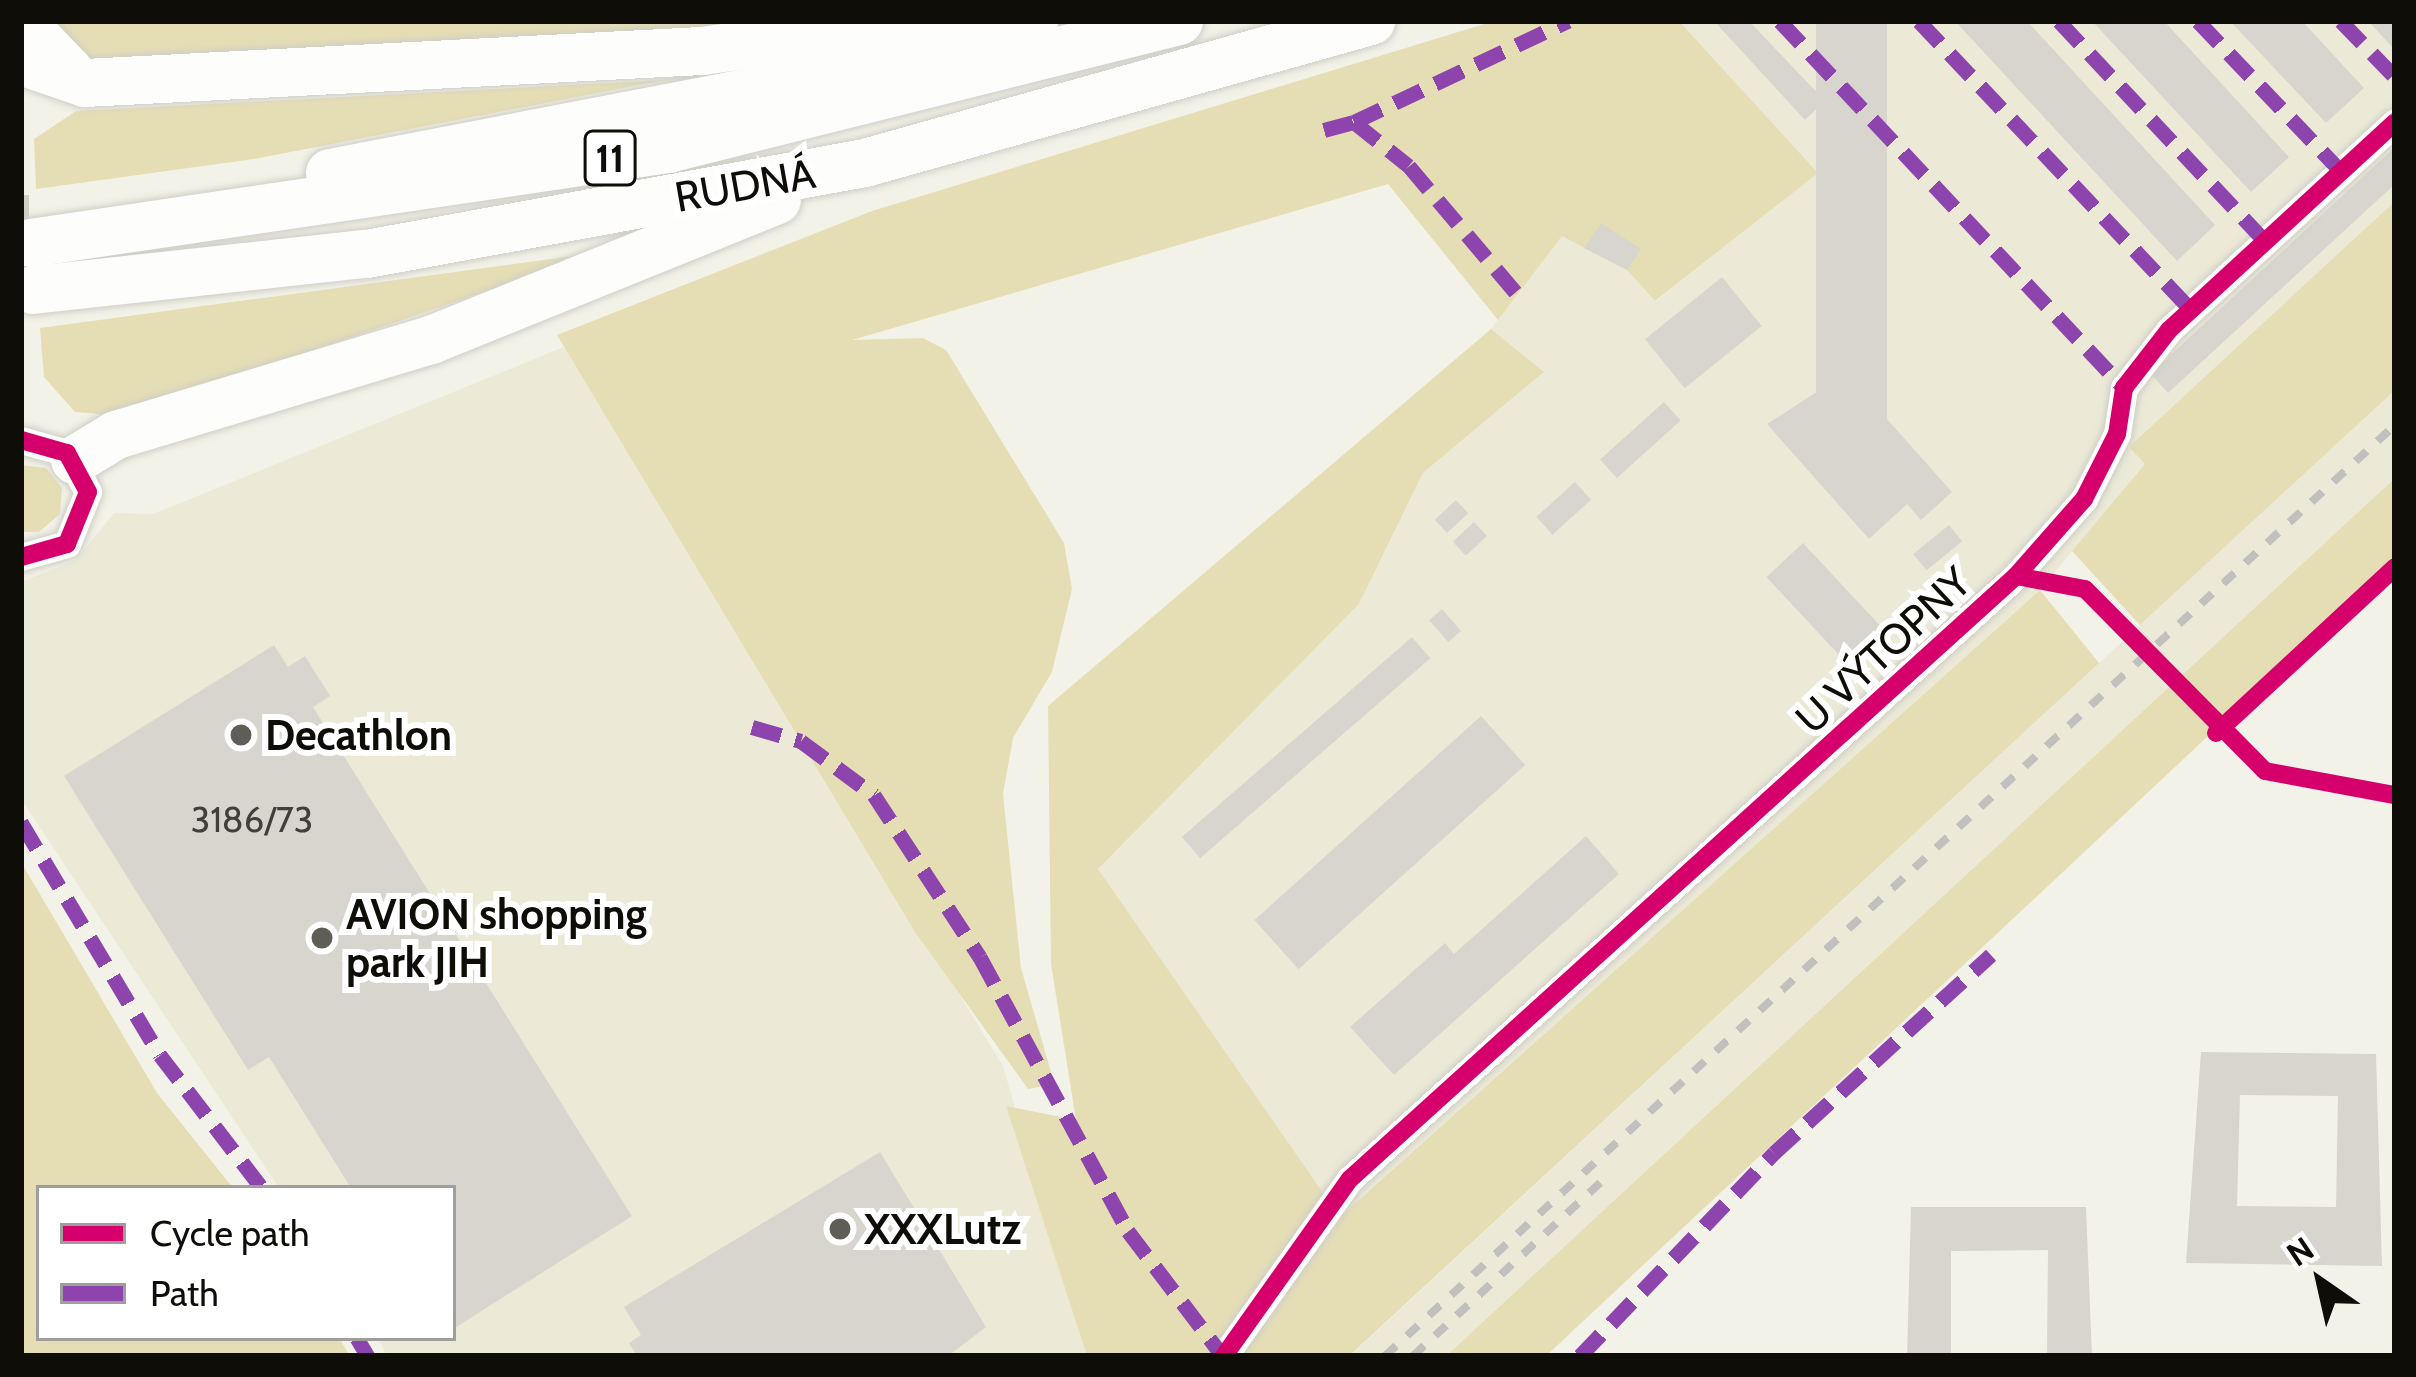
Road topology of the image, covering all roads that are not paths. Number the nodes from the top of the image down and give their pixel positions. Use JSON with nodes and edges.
{"nodes":[{"id":1,"x":22,"y":21,"type":"edge"},
{"id":2,"x":910,"y":21,"type":"edge"},
{"id":3,"x":1034,"y":21,"type":"edge"},
{"id":4,"x":1179,"y":21,"type":"edge"},
{"id":5,"x":1372,"y":21,"type":"edge"},
{"id":6,"x":21,"y":64,"type":"edge"},
{"id":7,"x":86,"y":83,"type":"junction"},
{"id":8,"x":21,"y":95,"type":"edge"},
{"id":9,"x":2395,"y":122,"type":"edge"},
{"id":10,"x":865,"y":163,"type":"junction"},
{"id":11,"x":31,"y":250,"type":"junction"},
{"id":12,"x":21,"y":440,"type":"edge"},
{"id":13,"x":75,"y":460,"type":"junction"},
{"id":14,"x":21,"y":557,"type":"edge"},
{"id":15,"x":1224,"y":1356,"type":"edge"}],
"edges":[{"from":1,"to":7,"type":"highway"},
{"from":2,"to":7,"type":"highway"},
{"from":3,"to":11,"type":"highway"},
{"from":4,"to":11,"type":"highway","name":"RUDNÁ","number":"11"},
{"from":5,"to":10,"type":"highway","name":"RUDNÁ","number":"11"},
{"from":6,"to":7,"type":"highway"},
{"from":6,"to":8,"type":"street"},
{"from":9,"to":15,"type":"street","name":"U VÝTOPNY"},
{"from":10,"to":11,"type":"highway","name":"RUDNÁ","number":"11"},
{"from":10,"to":13,"type":"highway"},
{"from":12,"to":13,"type":"street"},
{"from":13,"to":14,"type":"street"}]}
